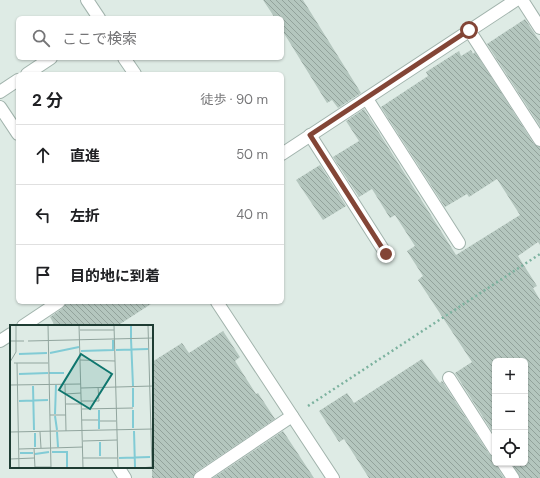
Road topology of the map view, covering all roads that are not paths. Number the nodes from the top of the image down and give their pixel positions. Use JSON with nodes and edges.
{"nodes":[{"id":1,"x":87,"y":0,"type":"edge"},
{"id":2,"x":516,"y":0,"type":"edge"},
{"id":3,"x":522,"y":0,"type":"edge"},
{"id":4,"x":98,"y":16,"type":"edge"},
{"id":5,"x":540,"y":28,"type":"edge"},
{"id":6,"x":469,"y":30,"type":"junction"},
{"id":7,"x":48,"y":60,"type":"edge"},
{"id":8,"x":125,"y":60,"type":"edge"},
{"id":9,"x":30,"y":72,"type":"edge"},
{"id":10,"x":134,"y":72,"type":"edge"},
{"id":11,"x":16,"y":81,"type":"edge"},
{"id":12,"x":0,"y":92,"type":"edge"},
{"id":13,"x":367,"y":98,"type":"junction"},
{"id":14,"x":0,"y":107,"type":"edge"},
{"id":15,"x":16,"y":131,"type":"edge"},
{"id":16,"x":310,"y":135,"type":"junction"},
{"id":17,"x":540,"y":140,"type":"edge"},
{"id":18,"x":284,"y":153,"type":"edge"},
{"id":19,"x":459,"y":244,"type":"dead end"},
{"id":20,"x":386,"y":254,"type":"dead end"},
{"id":21,"x":56,"y":304,"type":"edge"},
{"id":22,"x":218,"y":304,"type":"edge"},
{"id":23,"x":26,"y":325,"type":"edge"},
{"id":24,"x":10,"y":335,"type":"edge"},
{"id":25,"x":0,"y":342,"type":"edge"},
{"id":26,"x":449,"y":378,"type":"dead end"},
{"id":27,"x":292,"y":416,"type":"junction"},
{"id":28,"x":492,"y":445,"type":"edge"},
{"id":29,"x":505,"y":466,"type":"edge"},
{"id":30,"x":119,"y":468,"type":"edge"},
{"id":31,"x":125,"y":478,"type":"edge"},
{"id":32,"x":200,"y":478,"type":"edge"},
{"id":33,"x":333,"y":478,"type":"edge"},
{"id":34,"x":513,"y":478,"type":"edge"}],
"edges":[{"from":1,"to":4,"type":"street"},
{"from":2,"to":6,"type":"street"},
{"from":3,"to":5,"type":"street"},
{"from":6,"to":13,"type":"street"},
{"from":6,"to":17,"type":"street"},
{"from":7,"to":9,"type":"street"},
{"from":8,"to":10,"type":"street"},
{"from":11,"to":12,"type":"street"},
{"from":13,"to":16,"type":"street"},
{"from":13,"to":19,"type":"street"},
{"from":14,"to":15,"type":"street"},
{"from":16,"to":18,"type":"street"},
{"from":16,"to":20,"type":"street"},
{"from":21,"to":23,"type":"street"},
{"from":22,"to":27,"type":"street"},
{"from":24,"to":25,"type":"street"},
{"from":26,"to":28,"type":"street"},
{"from":27,"to":32,"type":"street"},
{"from":27,"to":33,"type":"street"},
{"from":29,"to":34,"type":"street"},
{"from":30,"to":31,"type":"street"}]}
